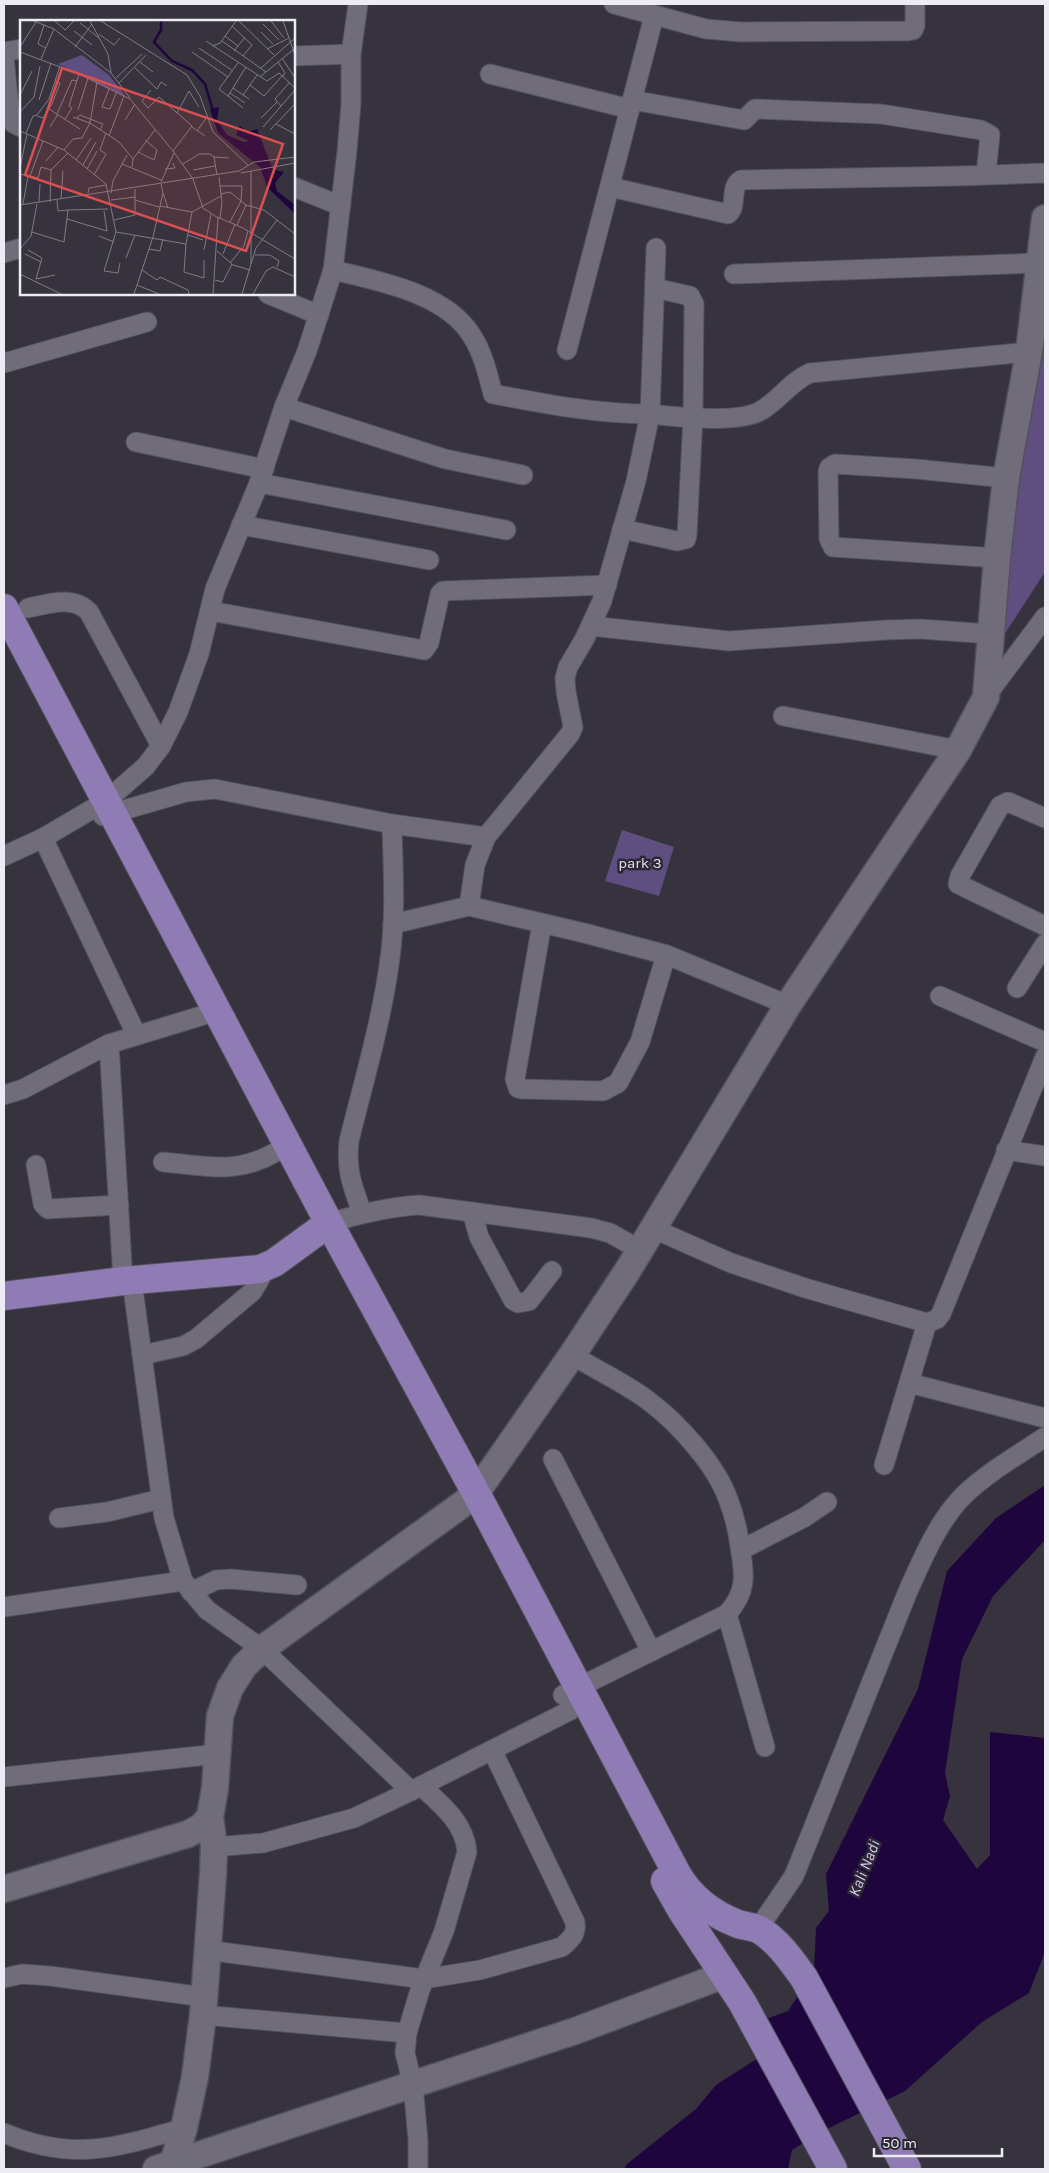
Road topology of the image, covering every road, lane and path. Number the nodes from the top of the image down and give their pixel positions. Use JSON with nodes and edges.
{"nodes":[{"id":1,"x":358,"y":4,"type":"edge"},
{"id":2,"x":614,"y":4,"type":"edge"},
{"id":3,"x":915,"y":4,"type":"edge"},
{"id":4,"x":654,"y":16,"type":"junction"},
{"id":5,"x":20,"y":49,"type":"edge"},
{"id":6,"x":4,"y":52,"type":"edge"},
{"id":7,"x":350,"y":54,"type":"junction"},
{"id":8,"x":4,"y":56,"type":"edge"},
{"id":9,"x":295,"y":56,"type":"edge"},
{"id":10,"x":490,"y":74,"type":"dead end"},
{"id":11,"x":631,"y":104,"type":"junction"},
{"id":12,"x":20,"y":128,"type":"edge"},
{"id":13,"x":1045,"y":173,"type":"edge"},
{"id":14,"x":986,"y":174,"type":"junction"},
{"id":15,"x":295,"y":187,"type":"edge"},
{"id":16,"x":610,"y":187,"type":"junction"},
{"id":17,"x":341,"y":206,"type":"junction"},
{"id":18,"x":1045,"y":218,"type":"edge"},
{"id":19,"x":20,"y":248,"type":"edge"},
{"id":20,"x":656,"y":248,"type":"dead end"},
{"id":21,"x":4,"y":253,"type":"edge"},
{"id":22,"x":1038,"y":264,"type":"junction"},
{"id":23,"x":333,"y":270,"type":"junction"},
{"id":24,"x":734,"y":274,"type":"dead end"},
{"id":25,"x":655,"y":288,"type":"junction"},
{"id":26,"x":270,"y":295,"type":"edge"},
{"id":27,"x":319,"y":315,"type":"junction"},
{"id":28,"x":148,"y":322,"type":"dead end"},
{"id":29,"x":567,"y":350,"type":"dead end"},
{"id":30,"x":1029,"y":352,"type":"junction"},
{"id":31,"x":4,"y":363,"type":"edge"},
{"id":32,"x":284,"y":407,"type":"junction"},
{"id":33,"x":650,"y":414,"type":"junction"},
{"id":34,"x":693,"y":418,"type":"junction"},
{"id":35,"x":136,"y":442,"type":"dead end"},
{"id":36,"x":523,"y":474,"type":"dead end"},
{"id":37,"x":262,"y":476,"type":"junction"},
{"id":38,"x":1006,"y":478,"type":"junction"},
{"id":39,"x":241,"y":525,"type":"junction"},
{"id":40,"x":622,"y":529,"type":"junction"},
{"id":41,"x":506,"y":530,"type":"dead end"},
{"id":42,"x":997,"y":558,"type":"junction"},
{"id":43,"x":429,"y":560,"type":"dead end"},
{"id":44,"x":607,"y":585,"type":"junction"},
{"id":45,"x":16,"y":608,"type":"edge"},
{"id":46,"x":210,"y":611,"type":"junction"},
{"id":47,"x":1045,"y":617,"type":"edge"},
{"id":48,"x":591,"y":626,"type":"junction"},
{"id":49,"x":991,"y":634,"type":"junction"},
{"id":50,"x":4,"y":636,"type":"edge"},
{"id":51,"x":986,"y":696,"type":"junction"},
{"id":52,"x":783,"y":716,"type":"dead end"},
{"id":53,"x":161,"y":746,"type":"junction"},
{"id":54,"x":958,"y":750,"type":"junction"},
{"id":55,"x":103,"y":810,"type":"junction"},
{"id":56,"x":1045,"y":818,"type":"edge"},
{"id":57,"x":392,"y":824,"type":"junction"},
{"id":58,"x":486,"y":837,"type":"junction"},
{"id":59,"x":42,"y":838,"type":"junction"},
{"id":60,"x":4,"y":856,"type":"edge"},
{"id":61,"x":469,"y":906,"type":"junction"},
{"id":62,"x":542,"y":923,"type":"junction"},
{"id":63,"x":393,"y":924,"type":"junction"},
{"id":64,"x":1045,"y":926,"type":"edge"},
{"id":65,"x":1045,"y":944,"type":"edge"},
{"id":66,"x":666,"y":955,"type":"junction"},
{"id":67,"x":1017,"y":988,"type":"dead end"},
{"id":68,"x":940,"y":996,"type":"dead end"},
{"id":69,"x":788,"y":1005,"type":"junction"},
{"id":70,"x":204,"y":1015,"type":"junction"},
{"id":71,"x":136,"y":1034,"type":"junction"},
{"id":72,"x":1045,"y":1042,"type":"edge"},
{"id":73,"x":110,"y":1044,"type":"junction"},
{"id":74,"x":1045,"y":1057,"type":"edge"},
{"id":75,"x":4,"y":1095,"type":"edge"},
{"id":76,"x":1006,"y":1150,"type":"junction"},
{"id":77,"x":276,"y":1152,"type":"junction"},
{"id":78,"x":1045,"y":1156,"type":"edge"},
{"id":79,"x":163,"y":1162,"type":"dead end"},
{"id":80,"x":36,"y":1165,"type":"dead end"},
{"id":81,"x":119,"y":1205,"type":"junction"},
{"id":82,"x":472,"y":1212,"type":"junction"},
{"id":83,"x":362,"y":1213,"type":"junction"},
{"id":84,"x":324,"y":1227,"type":"junction"},
{"id":85,"x":654,"y":1229,"type":"junction"},
{"id":86,"x":640,"y":1250,"type":"junction"},
{"id":87,"x":260,"y":1269,"type":"junction"},
{"id":88,"x":552,"y":1271,"type":"dead end"},
{"id":89,"x":128,"y":1281,"type":"junction"},
{"id":90,"x":4,"y":1296,"type":"edge"},
{"id":91,"x":927,"y":1323,"type":"junction"},
{"id":92,"x":142,"y":1354,"type":"junction"},
{"id":93,"x":572,"y":1355,"type":"junction"},
{"id":94,"x":909,"y":1383,"type":"junction"},
{"id":95,"x":1045,"y":1418,"type":"edge"},
{"id":96,"x":1045,"y":1437,"type":"edge"},
{"id":97,"x":553,"y":1459,"type":"dead end"},
{"id":98,"x":884,"y":1464,"type":"dead end"},
{"id":99,"x":470,"y":1498,"type":"junction"},
{"id":100,"x":162,"y":1499,"type":"junction"},
{"id":101,"x":827,"y":1502,"type":"dead end"},
{"id":102,"x":59,"y":1518,"type":"dead end"},
{"id":103,"x":741,"y":1550,"type":"junction"},
{"id":104,"x":297,"y":1585,"type":"dead end"},
{"id":105,"x":187,"y":1587,"type":"junction"},
{"id":106,"x":4,"y":1607,"type":"edge"},
{"id":107,"x":727,"y":1614,"type":"junction"},
{"id":108,"x":262,"y":1649,"type":"junction"},
{"id":109,"x":651,"y":1650,"type":"junction"},
{"id":110,"x":570,"y":1698,"type":"junction"},
{"id":111,"x":765,"y":1748,"type":"dead end"},
{"id":112,"x":492,"y":1750,"type":"junction"},
{"id":113,"x":216,"y":1754,"type":"junction"},
{"id":114,"x":4,"y":1777,"type":"edge"},
{"id":115,"x":416,"y":1789,"type":"junction"},
{"id":116,"x":210,"y":1818,"type":"junction"},
{"id":117,"x":214,"y":1847,"type":"junction"},
{"id":118,"x":4,"y":1889,"type":"edge"},
{"id":119,"x":758,"y":1929,"type":"junction"},
{"id":120,"x":206,"y":1950,"type":"junction"},
{"id":121,"x":724,"y":1975,"type":"junction"},
{"id":122,"x":4,"y":1978,"type":"edge"},
{"id":123,"x":424,"y":1979,"type":"junction"},
{"id":124,"x":203,"y":2006,"type":"junction"},
{"id":125,"x":407,"y":2033,"type":"junction"},
{"id":126,"x":414,"y":2084,"type":"junction"},
{"id":127,"x":184,"y":2128,"type":"junction"},
{"id":128,"x":4,"y":2133,"type":"edge"},
{"id":129,"x":167,"y":2167,"type":"edge"},
{"id":130,"x":418,"y":2169,"type":"edge"},
{"id":131,"x":833,"y":2169,"type":"edge"},
{"id":132,"x":907,"y":2169,"type":"edge"}],
"edges":[{"from":1,"to":7,"type":"street"},
{"from":2,"to":4,"type":"street"},
{"from":3,"to":4,"type":"street"},
{"from":4,"to":11,"type":"street"},
{"from":5,"to":6,"type":"street"},
{"from":7,"to":9,"type":"street"},
{"from":7,"to":17,"type":"street"},
{"from":8,"to":12,"type":"street"},
{"from":10,"to":11,"type":"street"},
{"from":11,"to":14,"type":"street"},
{"from":11,"to":16,"type":"street"},
{"from":13,"to":14,"type":"street"},
{"from":14,"to":16,"type":"street"},
{"from":15,"to":17,"type":"street"},
{"from":16,"to":29,"type":"street"},
{"from":17,"to":23,"type":"street"},
{"from":18,"to":22,"type":"street"},
{"from":19,"to":21,"type":"street"},
{"from":20,"to":25,"type":"street"},
{"from":22,"to":24,"type":"street"},
{"from":22,"to":30,"type":"street"},
{"from":23,"to":27,"type":"street"},
{"from":23,"to":33,"type":"street"},
{"from":25,"to":33,"type":"street"},
{"from":25,"to":34,"type":"street"},
{"from":26,"to":27,"type":"street"},
{"from":27,"to":32,"type":"street"},
{"from":28,"to":31,"type":"street"},
{"from":30,"to":34,"type":"street"},
{"from":30,"to":38,"type":"street"},
{"from":32,"to":36,"type":"street"},
{"from":32,"to":37,"type":"street"},
{"from":33,"to":34,"type":"street"},
{"from":33,"to":40,"type":"street"},
{"from":34,"to":40,"type":"street"},
{"from":35,"to":37,"type":"street"},
{"from":37,"to":39,"type":"street"},
{"from":37,"to":41,"type":"street"},
{"from":38,"to":42,"type":"street"},
{"from":38,"to":42,"type":"street"},
{"from":39,"to":43,"type":"street"},
{"from":39,"to":46,"type":"street"},
{"from":40,"to":44,"type":"street"},
{"from":42,"to":49,"type":"street"},
{"from":44,"to":46,"type":"street"},
{"from":44,"to":48,"type":"street"},
{"from":45,"to":53,"type":"street"},
{"from":45,"to":55,"type":"main road"},
{"from":46,"to":53,"type":"street"},
{"from":47,"to":51,"type":"street"},
{"from":48,"to":49,"type":"street"},
{"from":48,"to":58,"type":"street"},
{"from":49,"to":51,"type":"street"},
{"from":50,"to":55,"type":"main road"},
{"from":51,"to":54,"type":"street"},
{"from":52,"to":54,"type":"street"},
{"from":53,"to":55,"type":"street"},
{"from":54,"to":69,"type":"street"},
{"from":55,"to":57,"type":"street"},
{"from":55,"to":59,"type":"street"},
{"from":55,"to":70,"type":"main road"},
{"from":55,"to":84,"type":"main road"},
{"from":56,"to":64,"type":"street"},
{"from":57,"to":58,"type":"street"},
{"from":57,"to":63,"type":"street"},
{"from":58,"to":61,"type":"street"},
{"from":59,"to":60,"type":"street"},
{"from":59,"to":71,"type":"street"},
{"from":61,"to":62,"type":"street"},
{"from":61,"to":63,"type":"street"},
{"from":62,"to":66,"type":"street"},
{"from":62,"to":66,"type":"street"},
{"from":63,"to":83,"type":"street"},
{"from":65,"to":67,"type":"street"},
{"from":66,"to":69,"type":"street"},
{"from":68,"to":72,"type":"street"},
{"from":69,"to":85,"type":"street"},
{"from":70,"to":71,"type":"street"},
{"from":70,"to":77,"type":"main road"},
{"from":71,"to":73,"type":"street"},
{"from":73,"to":75,"type":"street"},
{"from":73,"to":81,"type":"street"},
{"from":74,"to":76,"type":"street"},
{"from":76,"to":78,"type":"street"},
{"from":76,"to":91,"type":"street"},
{"from":77,"to":79,"type":"street"},
{"from":77,"to":84,"type":"main road"},
{"from":80,"to":81,"type":"street"},
{"from":81,"to":89,"type":"street"},
{"from":82,"to":83,"type":"street"},
{"from":82,"to":86,"type":"street"},
{"from":82,"to":88,"type":"street"},
{"from":83,"to":84,"type":"street"},
{"from":84,"to":87,"type":"main road"},
{"from":84,"to":99,"type":"main road"},
{"from":85,"to":86,"type":"street"},
{"from":85,"to":91,"type":"street"},
{"from":86,"to":93,"type":"street"},
{"from":87,"to":89,"type":"main road"},
{"from":87,"to":92,"type":"street"},
{"from":89,"to":90,"type":"main road"},
{"from":89,"to":92,"type":"street"},
{"from":91,"to":94,"type":"street"},
{"from":92,"to":100,"type":"street"},
{"from":93,"to":99,"type":"street"},
{"from":93,"to":103,"type":"street"},
{"from":94,"to":95,"type":"street"},
{"from":94,"to":98,"type":"street"},
{"from":96,"to":119,"type":"street"},
{"from":97,"to":109,"type":"street"},
{"from":99,"to":108,"type":"street"},
{"from":99,"to":110,"type":"main road"},
{"from":100,"to":102,"type":"street"},
{"from":100,"to":105,"type":"street"},
{"from":101,"to":103,"type":"street"},
{"from":103,"to":107,"type":"street"},
{"from":104,"to":105,"type":"street"},
{"from":105,"to":106,"type":"street"},
{"from":105,"to":108,"type":"street"},
{"from":107,"to":109,"type":"street"},
{"from":107,"to":111,"type":"street"},
{"from":108,"to":113,"type":"street"},
{"from":108,"to":115,"type":"street"},
{"from":109,"to":110,"type":"street"},
{"from":110,"to":112,"type":"street"},
{"from":110,"to":119,"type":"main road"},
{"from":110,"to":121,"type":"main road"},
{"from":112,"to":115,"type":"street"},
{"from":112,"to":123,"type":"street"},
{"from":113,"to":114,"type":"street"},
{"from":113,"to":116,"type":"street"},
{"from":115,"to":117,"type":"street"},
{"from":115,"to":123,"type":"street"},
{"from":116,"to":117,"type":"street"},
{"from":116,"to":118,"type":"street"},
{"from":117,"to":120,"type":"street"},
{"from":119,"to":132,"type":"main road"},
{"from":120,"to":123,"type":"street"},
{"from":120,"to":124,"type":"street"},
{"from":121,"to":126,"type":"street"},
{"from":121,"to":131,"type":"main road"},
{"from":122,"to":124,"type":"street"},
{"from":123,"to":125,"type":"street"},
{"from":124,"to":125,"type":"street"},
{"from":124,"to":127,"type":"street"},
{"from":125,"to":126,"type":"street"},
{"from":126,"to":129,"type":"street"},
{"from":126,"to":130,"type":"street"},
{"from":127,"to":128,"type":"street"},
{"from":127,"to":129,"type":"street"}]}
